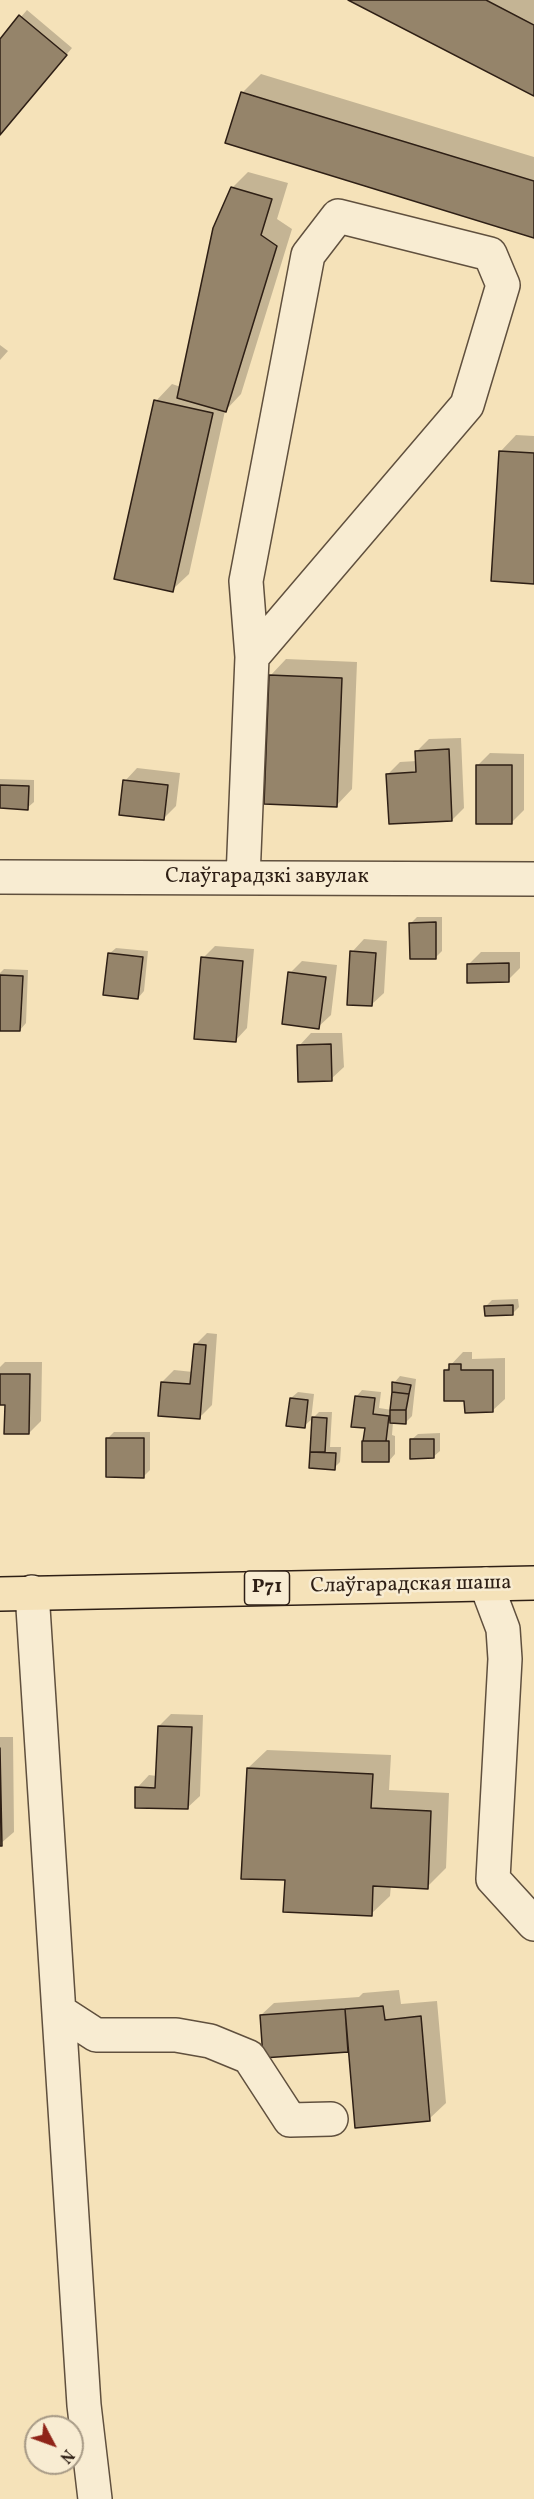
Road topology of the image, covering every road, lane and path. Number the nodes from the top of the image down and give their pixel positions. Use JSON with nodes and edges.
{"nodes":[{"id":1,"x":252,"y":657,"type":"junction"},
{"id":2,"x":0,"y":877,"type":"edge"},
{"id":3,"x":243,"y":878,"type":"junction"},
{"id":4,"x":534,"y":879,"type":"edge"},
{"id":5,"x":534,"y":1583,"type":"edge"},
{"id":6,"x":486,"y":1584,"type":"junction"},
{"id":7,"x":32,"y":1592,"type":"junction"},
{"id":8,"x":0,"y":1593,"type":"edge"},
{"id":9,"x":534,"y":1924,"type":"edge"},
{"id":10,"x":59,"y":2011,"type":"junction"},
{"id":11,"x":331,"y":2119,"type":"dead end"},
{"id":12,"x":95,"y":2499,"type":"edge"}],
"edges":[{"from":1,"to":1,"type":"street"},
{"from":1,"to":3,"type":"street"},
{"from":2,"to":3,"type":"street","name":"Слаўгарадзкі завулак"},
{"from":3,"to":4,"type":"street","name":"Слаўгарадзкі завулак"},
{"from":5,"to":6,"type":"main road","name":"Слаўгарадская шаша","number":"Р71"},
{"from":6,"to":7,"type":"main road","name":"Слаўгарадская шаша","number":"Р71"},
{"from":6,"to":9,"type":"street"},
{"from":7,"to":8,"type":"main road","name":"Слаўгарадская шаша","number":"Р71"},
{"from":7,"to":10,"type":"street"},
{"from":10,"to":11,"type":"street"},
{"from":10,"to":12,"type":"street"}]}
